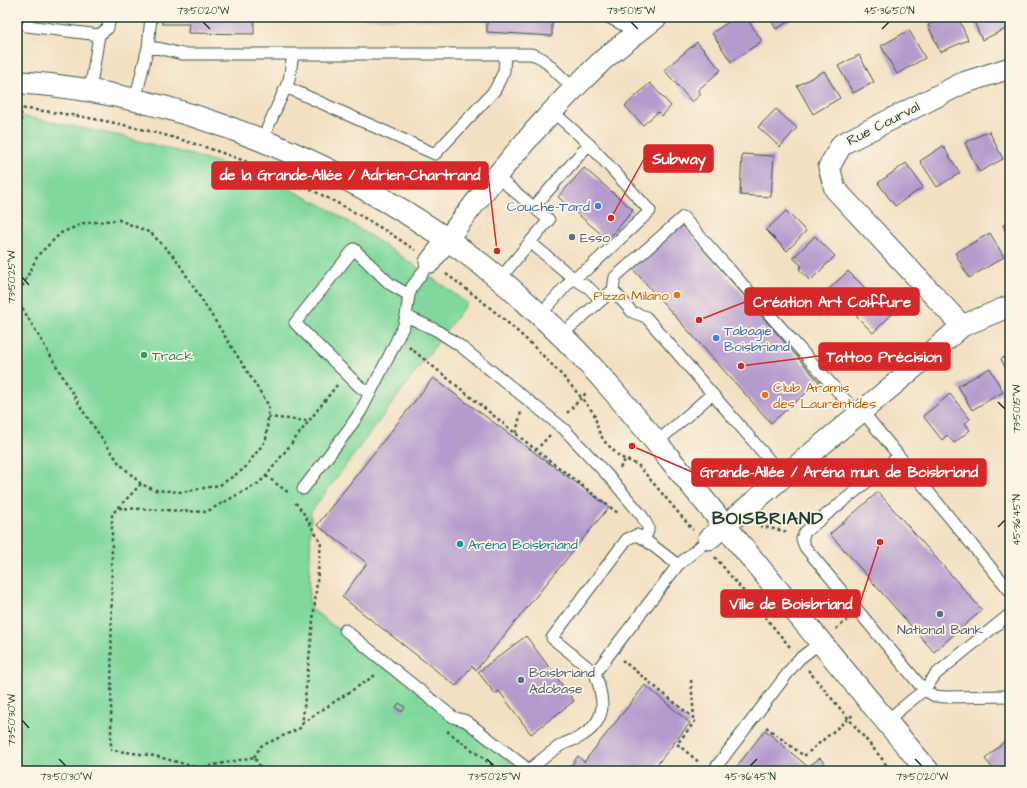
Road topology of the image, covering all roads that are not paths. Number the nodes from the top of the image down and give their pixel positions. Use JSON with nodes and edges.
{"nodes":[{"id":1,"x":110,"y":17,"type":"edge"},
{"id":2,"x":151,"y":17,"type":"edge"},
{"id":3,"x":608,"y":17,"type":"edge"},
{"id":4,"x":657,"y":17,"type":"edge"},
{"id":5,"x":27,"y":26,"type":"dead end"},
{"id":6,"x":99,"y":35,"type":"junction"},
{"id":7,"x":633,"y":36,"type":"junction"},
{"id":8,"x":148,"y":48,"type":"junction"},
{"id":9,"x":294,"y":54,"type":"junction"},
{"id":10,"x":505,"y":54,"type":"junction"},
{"id":11,"x":1010,"y":68,"type":"edge"},
{"id":12,"x":17,"y":82,"type":"edge"},
{"id":13,"x":286,"y":87,"type":"junction"},
{"id":14,"x":574,"y":89,"type":"junction"},
{"id":15,"x":90,"y":92,"type":"junction"},
{"id":16,"x":135,"y":101,"type":"junction"},
{"id":17,"x":552,"y":111,"type":"junction"},
{"id":18,"x":262,"y":140,"type":"junction"},
{"id":19,"x":589,"y":144,"type":"junction"},
{"id":20,"x":496,"y":176,"type":"junction"},
{"id":21,"x":534,"y":207,"type":"junction"},
{"id":22,"x":447,"y":240,"type":"junction"},
{"id":23,"x":530,"y":242,"type":"junction"},
{"id":24,"x":430,"y":261,"type":"joint"},
{"id":25,"x":573,"y":278,"type":"junction"},
{"id":26,"x":499,"y":280,"type":"junction"},
{"id":27,"x":613,"y":290,"type":"junction"},
{"id":28,"x":409,"y":295,"type":"junction"},
{"id":29,"x":601,"y":300,"type":"junction"},
{"id":30,"x":1010,"y":306,"type":"edge"},
{"id":31,"x":540,"y":315,"type":"junction"},
{"id":32,"x":406,"y":316,"type":"junction"},
{"id":33,"x":962,"y":326,"type":"junction"},
{"id":34,"x":561,"y":335,"type":"junction"},
{"id":35,"x":370,"y":394,"type":"junction"},
{"id":36,"x":712,"y":394,"type":"junction"},
{"id":37,"x":862,"y":412,"type":"junction"},
{"id":38,"x":656,"y":443,"type":"junction"},
{"id":39,"x":899,"y":456,"type":"junction"},
{"id":40,"x":784,"y":477,"type":"junction"},
{"id":41,"x":303,"y":489,"type":"dead end"},
{"id":42,"x":710,"y":538,"type":"junction"},
{"id":43,"x":644,"y":539,"type":"junction"},
{"id":44,"x":678,"y":565,"type":"junction"},
{"id":45,"x":1010,"y":591,"type":"edge"},
{"id":46,"x":1010,"y":614,"type":"edge"},
{"id":47,"x":344,"y":630,"type":"dead end"},
{"id":48,"x":828,"y":636,"type":"junction"},
{"id":49,"x":595,"y":673,"type":"junction"},
{"id":50,"x":924,"y":690,"type":"junction"},
{"id":51,"x":1010,"y":696,"type":"edge"},
{"id":52,"x":886,"y":721,"type":"junction"},
{"id":53,"x":708,"y":768,"type":"edge"},
{"id":54,"x":928,"y":771,"type":"edge"}],
"edges":[{"from":1,"to":6,"type":"lane"},
{"from":2,"to":8,"type":"lane"},
{"from":3,"to":7,"type":"lane"},
{"from":4,"to":7,"type":"street"},
{"from":5,"to":6,"type":"lane"},
{"from":6,"to":15,"type":"lane"},
{"from":7,"to":14,"type":"street"},
{"from":8,"to":9,"type":"lane"},
{"from":8,"to":16,"type":"lane"},
{"from":9,"to":10,"type":"lane"},
{"from":9,"to":13,"type":"lane"},
{"from":10,"to":13,"type":"lane"},
{"from":10,"to":14,"type":"lane"},
{"from":11,"to":33,"type":"street","name":"Rue Courval"},
{"from":12,"to":15,"type":"street"},
{"from":13,"to":18,"type":"lane"},
{"from":14,"to":17,"type":"street"},
{"from":15,"to":16,"type":"street"},
{"from":16,"to":18,"type":"street"},
{"from":17,"to":19,"type":"lane"},
{"from":17,"to":20,"type":"street"},
{"from":18,"to":22,"type":"street"},
{"from":19,"to":21,"type":"lane"},
{"from":19,"to":25,"type":"lane"},
{"from":20,"to":21,"type":"lane"},
{"from":20,"to":22,"type":"street"},
{"from":21,"to":23,"type":"lane"},
{"from":22,"to":24,"type":"street"},
{"from":22,"to":26,"type":"street"},
{"from":23,"to":25,"type":"lane"},
{"from":23,"to":26,"type":"lane"},
{"from":24,"to":28,"type":"lane"},
{"from":25,"to":29,"type":"lane"},
{"from":25,"to":31,"type":"lane"},
{"from":26,"to":31,"type":"street"},
{"from":27,"to":29,"type":"lane"},
{"from":27,"to":36,"type":"lane"},
{"from":27,"to":37,"type":"lane"},
{"from":28,"to":32,"type":"lane"},
{"from":28,"to":35,"type":"lane"},
{"from":29,"to":34,"type":"lane"},
{"from":30,"to":33,"type":"street"},
{"from":31,"to":34,"type":"street"},
{"from":32,"to":35,"type":"lane"},
{"from":32,"to":43,"type":"lane"},
{"from":33,"to":37,"type":"street"},
{"from":34,"to":38,"type":"street"},
{"from":35,"to":41,"type":"lane"},
{"from":36,"to":38,"type":"lane"},
{"from":36,"to":40,"type":"lane"},
{"from":37,"to":39,"type":"lane"},
{"from":37,"to":40,"type":"street"},
{"from":38,"to":42,"type":"street"},
{"from":39,"to":45,"type":"lane"},
{"from":39,"to":50,"type":"lane"},
{"from":40,"to":42,"type":"street"},
{"from":42,"to":44,"type":"lane"},
{"from":42,"to":48,"type":"street"},
{"from":43,"to":44,"type":"lane"},
{"from":43,"to":49,"type":"lane"},
{"from":44,"to":49,"type":"lane"},
{"from":46,"to":50,"type":"lane"},
{"from":47,"to":49,"type":"lane"},
{"from":48,"to":52,"type":"street"},
{"from":48,"to":53,"type":"lane"},
{"from":50,"to":51,"type":"lane"},
{"from":50,"to":52,"type":"lane"},
{"from":52,"to":54,"type":"street"}]}
